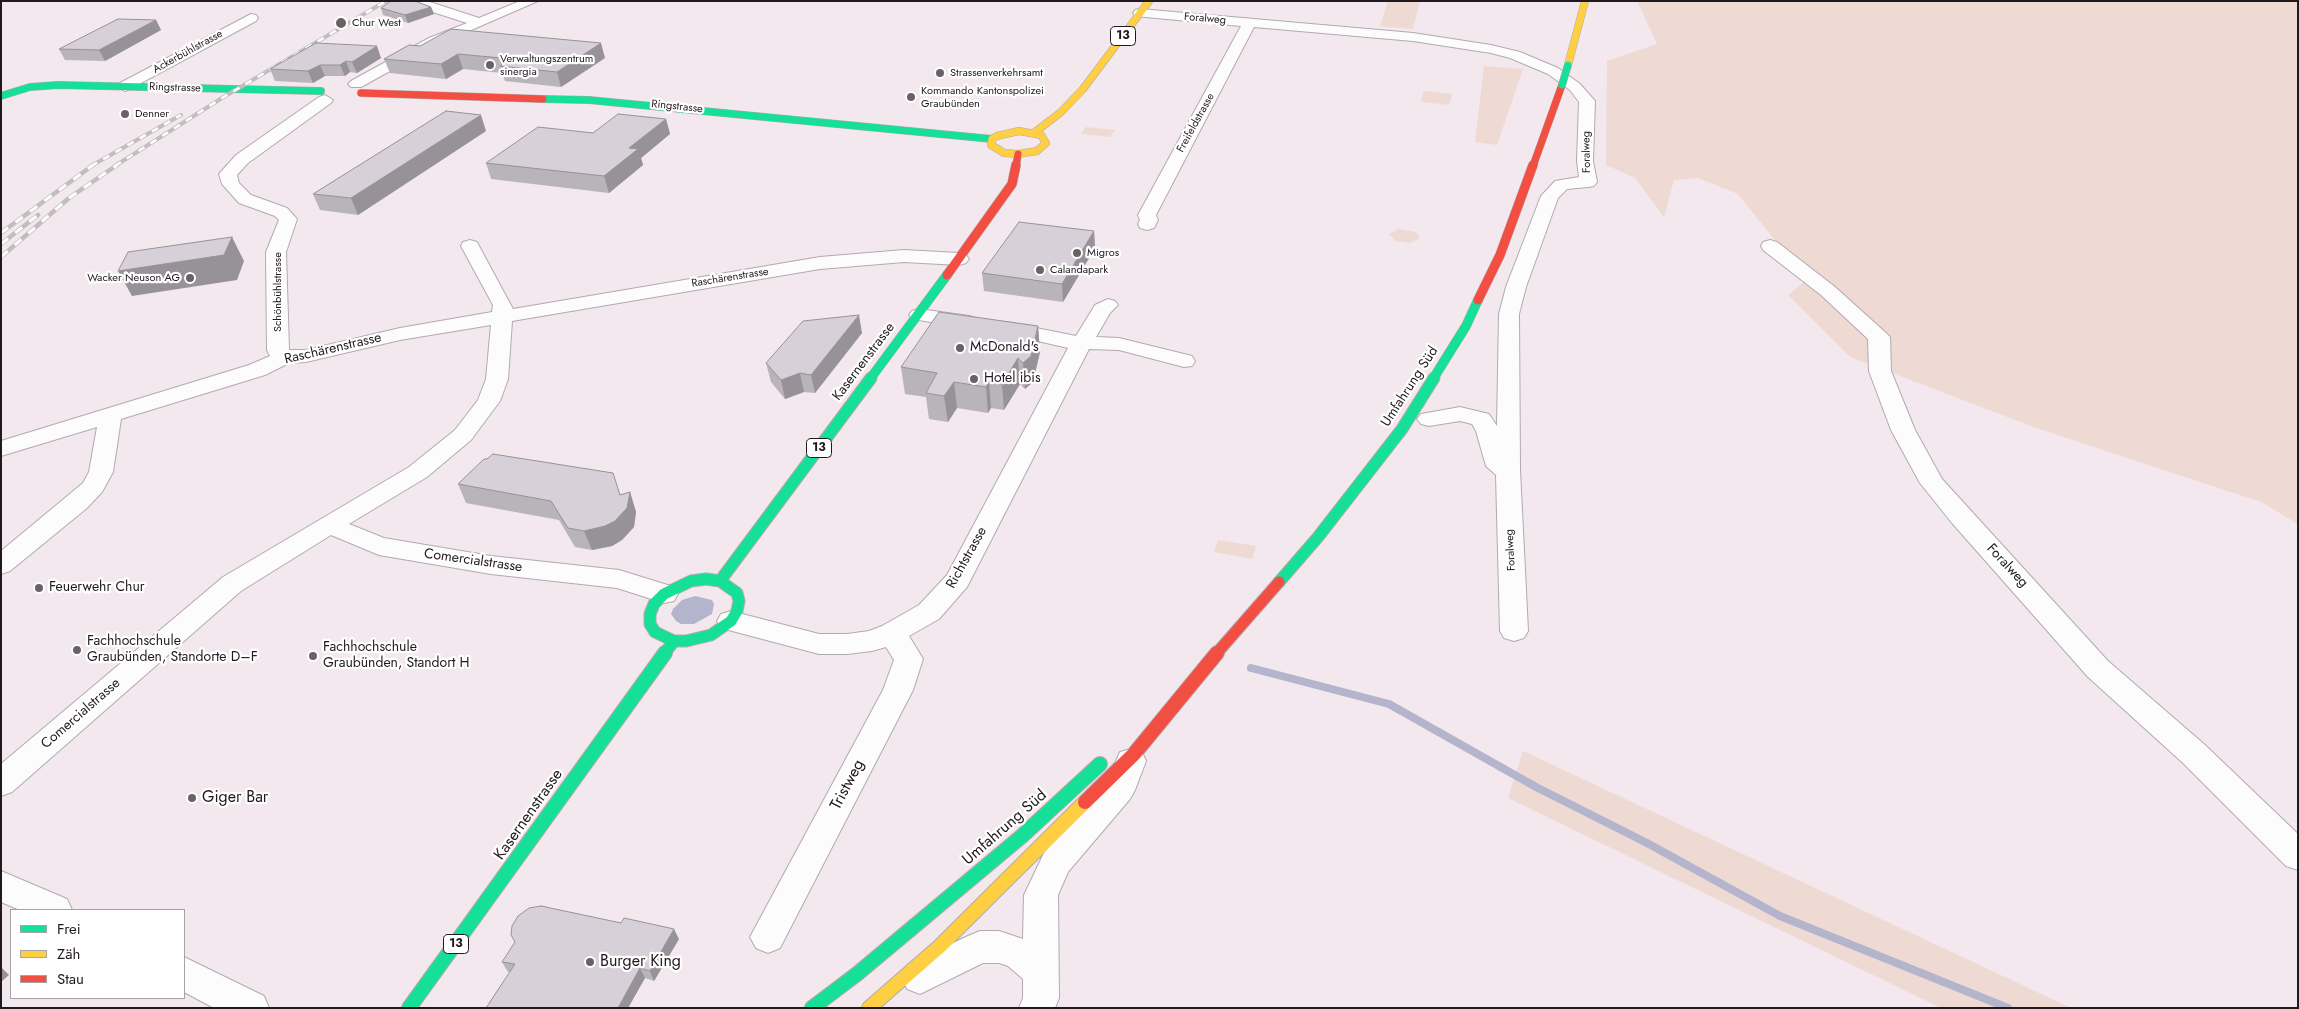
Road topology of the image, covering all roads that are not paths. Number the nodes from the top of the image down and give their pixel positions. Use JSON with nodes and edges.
{"nodes":[{"id":1,"x":532,"y":1,"type":"edge"},
{"id":2,"x":1149,"y":1,"type":"edge"},
{"id":3,"x":1585,"y":1,"type":"edge"},
{"id":4,"x":419,"y":3,"type":"edge"},
{"id":5,"x":1140,"y":13,"type":"junction"},
{"id":6,"x":251,"y":18,"type":"dead end"},
{"id":7,"x":479,"y":22,"type":"junction"},
{"id":8,"x":1249,"y":23,"type":"junction"},
{"id":9,"x":1,"y":84,"type":"edge"},
{"id":10,"x":30,"y":86,"type":"junction"},
{"id":11,"x":125,"y":86,"type":"junction"},
{"id":12,"x":340,"y":92,"type":"junction"},
{"id":13,"x":1,"y":96,"type":"edge"},
{"id":14,"x":1035,"y":132,"type":"junction"},
{"id":15,"x":992,"y":139,"type":"junction"},
{"id":16,"x":1018,"y":154,"type":"junction"},
{"id":17,"x":1147,"y":224,"type":"dead end"},
{"id":18,"x":470,"y":246,"type":"dead end"},
{"id":19,"x":1770,"y":246,"type":"dead end"},
{"id":20,"x":960,"y":259,"type":"junction"},
{"id":21,"x":1108,"y":305,"type":"dead end"},
{"id":22,"x":502,"y":315,"type":"junction"},
{"id":23,"x":919,"y":315,"type":"junction"},
{"id":24,"x":1082,"y":342,"type":"junction"},
{"id":25,"x":285,"y":357,"type":"junction"},
{"id":26,"x":1184,"y":361,"type":"dead end"},
{"id":27,"x":110,"y":416,"type":"junction"},
{"id":28,"x":1429,"y":419,"type":"dead end"},
{"id":29,"x":1,"y":449,"type":"edge"},
{"id":30,"x":1508,"y":470,"type":"junction"},
{"id":31,"x":332,"y":524,"type":"junction"},
{"id":32,"x":1,"y":565,"type":"edge"},
{"id":33,"x":720,"y":581,"type":"junction"},
{"id":34,"x":664,"y":594,"type":"junction"},
{"id":35,"x":731,"y":621,"type":"junction"},
{"id":36,"x":1514,"y":631,"type":"dead end"},
{"id":37,"x":892,"y":633,"type":"junction"},
{"id":38,"x":674,"y":640,"type":"junction"},
{"id":39,"x":1209,"y":662,"type":"junction"},
{"id":40,"x":1144,"y":722,"type":"dead end"},
{"id":41,"x":1121,"y":755,"type":"junction"},
{"id":42,"x":1,"y":783,"type":"edge"},
{"id":43,"x":2298,"y":856,"type":"edge"},
{"id":44,"x":1,"y":886,"type":"edge"},
{"id":45,"x":53,"y":909,"type":"edge"},
{"id":46,"x":768,"y":937,"type":"dead end"},
{"id":47,"x":1040,"y":971,"type":"junction"},
{"id":48,"x":185,"y":975,"type":"edge"},
{"id":49,"x":877,"y":1001,"type":"edge"},
{"id":50,"x":251,"y":1008,"type":"edge"},
{"id":51,"x":409,"y":1008,"type":"edge"},
{"id":52,"x":812,"y":1008,"type":"edge"},
{"id":53,"x":1037,"y":1008,"type":"edge"}],
"edges":[{"from":1,"to":7,"type":"street"},
{"from":2,"to":5,"type":"main road","number":"13"},
{"from":3,"to":39,"type":"main road","name":"Umfahrung Süd","bridge":true},
{"from":4,"to":7,"type":"street"},
{"from":5,"to":8,"type":"street","name":"Foralweg"},
{"from":5,"to":14,"type":"main road","number":"13"},
{"from":6,"to":11,"type":"street","name":"Ackerbühlstrasse"},
{"from":7,"to":12,"type":"street"},
{"from":8,"to":17,"type":"street","name":"Freifeldstrasse"},
{"from":8,"to":30,"type":"street","name":"Foralweg"},
{"from":9,"to":10,"type":"main road"},
{"from":10,"to":11,"type":"main road","name":"Ringstrasse"},
{"from":10,"to":13,"type":"main road"},
{"from":11,"to":12,"type":"main road","name":"Ringstrasse"},
{"from":12,"to":15,"type":"main road","name":"Ringstrasse"},
{"from":12,"to":25,"type":"street","name":"Schönbühlstrasse"},
{"from":14,"to":15,"type":"main road"},
{"from":14,"to":16,"type":"main road"},
{"from":15,"to":16,"type":"main road"},
{"from":16,"to":20,"type":"main road","name":"Kasernenstrasse","number":"13"},
{"from":18,"to":22,"type":"street"},
{"from":19,"to":43,"type":"street","name":"Foralweg"},
{"from":20,"to":22,"type":"street","name":"Raschärenstrasse"},
{"from":20,"to":23,"type":"main road","name":"Kasernenstrasse","number":"13"},
{"from":21,"to":24,"type":"street"},
{"from":22,"to":25,"type":"street","name":"Raschärenstrasse"},
{"from":22,"to":31,"type":"street","name":"Comercialstrasse"},
{"from":23,"to":24,"type":"street"},
{"from":23,"to":33,"type":"main road","name":"Kasernenstrasse","number":"13"},
{"from":24,"to":26,"type":"street"},
{"from":24,"to":37,"type":"street","name":"Richtstrasse"},
{"from":25,"to":27,"type":"street","name":"Raschärenstrasse"},
{"from":27,"to":29,"type":"street","name":"Raschärenstrasse"},
{"from":27,"to":32,"type":"street"},
{"from":28,"to":30,"type":"street"},
{"from":30,"to":36,"type":"street","name":"Foralweg"},
{"from":31,"to":34,"type":"street","name":"Comercialstrasse"},
{"from":31,"to":42,"type":"street","name":"Comercialstrasse"},
{"from":33,"to":34,"type":"main road"},
{"from":33,"to":35,"type":"main road"},
{"from":34,"to":38,"type":"main road"},
{"from":35,"to":37,"type":"street","name":"Richtstrasse"},
{"from":35,"to":38,"type":"main road"},
{"from":37,"to":46,"type":"street","name":"Tristweg"},
{"from":38,"to":51,"type":"main road","name":"Kasernenstrasse","number":"13"},
{"from":39,"to":40,"type":"main road","name":"Umfahrung Süd"},
{"from":39,"to":41,"type":"main road","name":"Umfahrung Süd"},
{"from":41,"to":47,"type":"street"},
{"from":41,"to":49,"type":"main road","name":"Umfahrung Süd"},
{"from":41,"to":52,"type":"main road","name":"Umfahrung Süd"},
{"from":44,"to":45,"type":"street"},
{"from":47,"to":49,"type":"street"},
{"from":47,"to":53,"type":"street"},
{"from":48,"to":50,"type":"street"}]}
